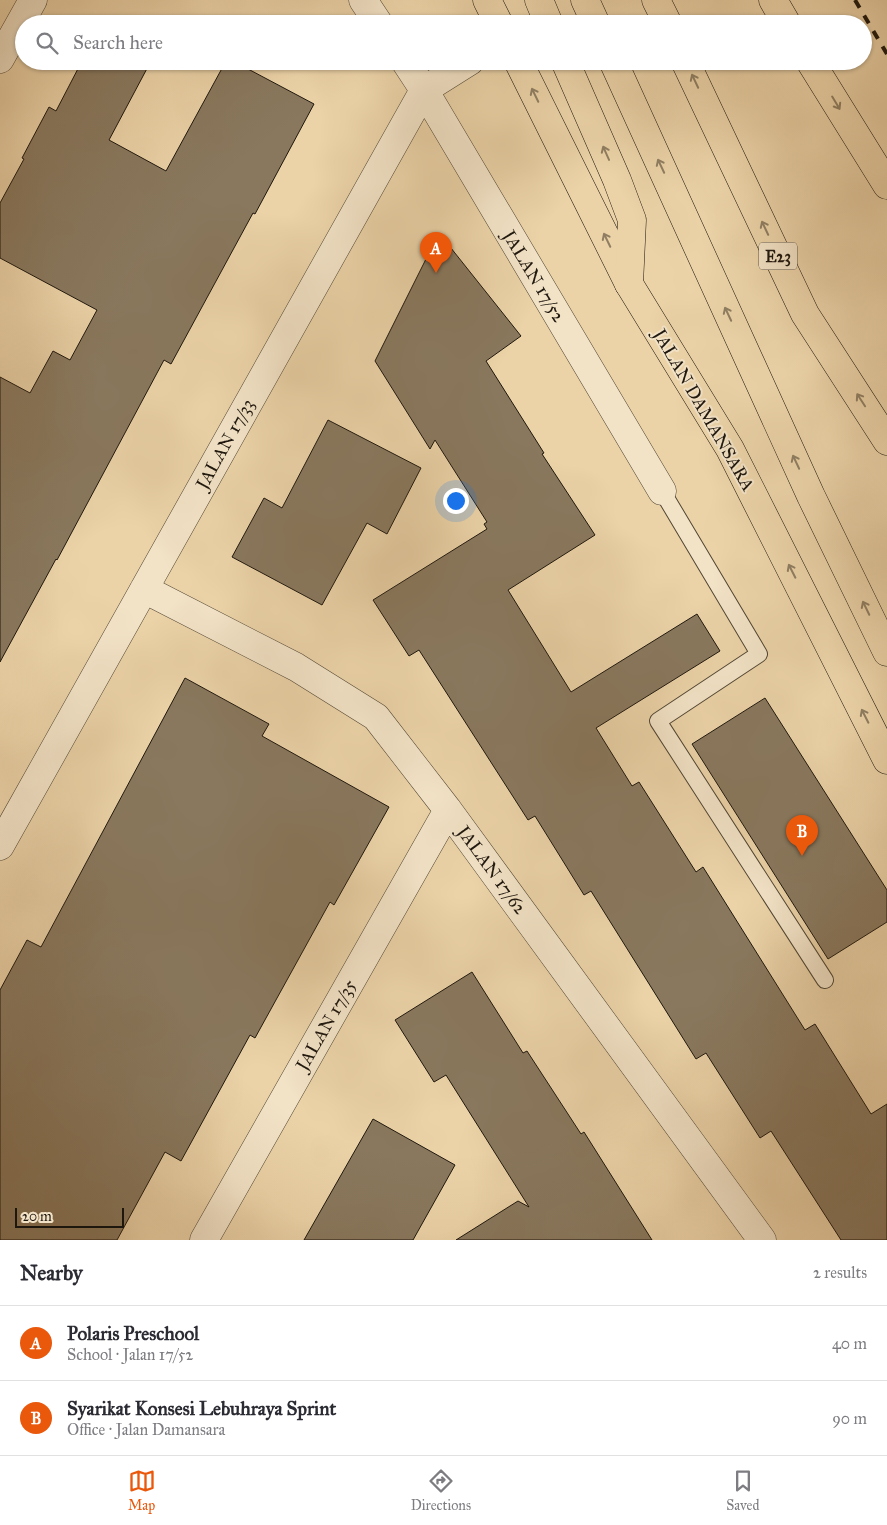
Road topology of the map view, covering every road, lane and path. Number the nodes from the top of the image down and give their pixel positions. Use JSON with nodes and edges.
{"nodes":[{"id":1,"x":33,"y":0,"type":"edge"},
{"id":2,"x":363,"y":0,"type":"edge"},
{"id":3,"x":487,"y":0,"type":"edge"},
{"id":4,"x":538,"y":0,"type":"edge"},
{"id":5,"x":585,"y":0,"type":"edge"},
{"id":6,"x":656,"y":0,"type":"edge"},
{"id":7,"x":773,"y":0,"type":"edge"},
{"id":8,"x":25,"y":15,"type":"edge"},
{"id":9,"x":373,"y":15,"type":"edge"},
{"id":10,"x":494,"y":15,"type":"edge"},
{"id":11,"x":545,"y":15,"type":"edge"},
{"id":12,"x":592,"y":15,"type":"edge"},
{"id":13,"x":664,"y":15,"type":"edge"},
{"id":14,"x":782,"y":15,"type":"edge"},
{"id":15,"x":15,"y":32,"type":"edge"},
{"id":16,"x":0,"y":59,"type":"edge"},
{"id":17,"x":411,"y":70,"type":"edge"},
{"id":18,"x":456,"y":70,"type":"edge"},
{"id":19,"x":522,"y":70,"type":"edge"},
{"id":20,"x":569,"y":70,"type":"edge"},
{"id":21,"x":617,"y":70,"type":"edge"},
{"id":22,"x":690,"y":70,"type":"edge"},
{"id":23,"x":816,"y":70,"type":"edge"},
{"id":24,"x":424,"y":90,"type":"junction"},
{"id":25,"x":887,"y":185,"type":"edge"},
{"id":26,"x":629,"y":284,"type":"junction"},
{"id":27,"x":887,"y":442,"type":"edge"},
{"id":28,"x":662,"y":491,"type":"joint"},
{"id":29,"x":144,"y":589,"type":"junction"},
{"id":30,"x":887,"y":652,"type":"edge"},
{"id":31,"x":887,"y":760,"type":"edge"},
{"id":32,"x":448,"y":810,"type":"junction"},
{"id":33,"x":0,"y":846,"type":"edge"},
{"id":34,"x":825,"y":980,"type":"dead end"},
{"id":35,"x":204,"y":1240,"type":"edge"},
{"id":36,"x":762,"y":1240,"type":"edge"}],
"edges":[{"from":1,"to":8,"type":"street"},
{"from":2,"to":9,"type":"street"},
{"from":3,"to":10,"type":"main road"},
{"from":4,"to":11,"type":"main road"},
{"from":5,"to":12,"type":"main road"},
{"from":6,"to":13,"type":"main road"},
{"from":7,"to":14,"type":"main road"},
{"from":15,"to":16,"type":"street"},
{"from":17,"to":24,"type":"street","name":"JALAN 17/52"},
{"from":18,"to":24,"type":"street","name":"JALAN 17/33"},
{"from":26,"to":19,"type":"main road","name":"JALAN DAMANSARA","one_way":true},
{"from":26,"to":20,"type":"main road","one_way":true},
{"from":30,"to":21,"type":"main road","one_way":true},
{"from":27,"to":22,"type":"main road","number":"E23","one_way":true},
{"from":23,"to":25,"type":"main road","one_way":true},
{"from":24,"to":28,"type":"street","name":"JALAN 17/52"},
{"from":24,"to":29,"type":"street","name":"JALAN 17/33"},
{"from":31,"to":26,"type":"main road","name":"JALAN DAMANSARA","one_way":true},
{"from":28,"to":34,"type":"lane"},
{"from":29,"to":32,"type":"street","name":"JALAN 17/62"},
{"from":29,"to":33,"type":"street","name":"JALAN 17/33"},
{"from":32,"to":35,"type":"street","name":"JALAN 17/35"},
{"from":32,"to":36,"type":"street","name":"JALAN 17/62"}]}
